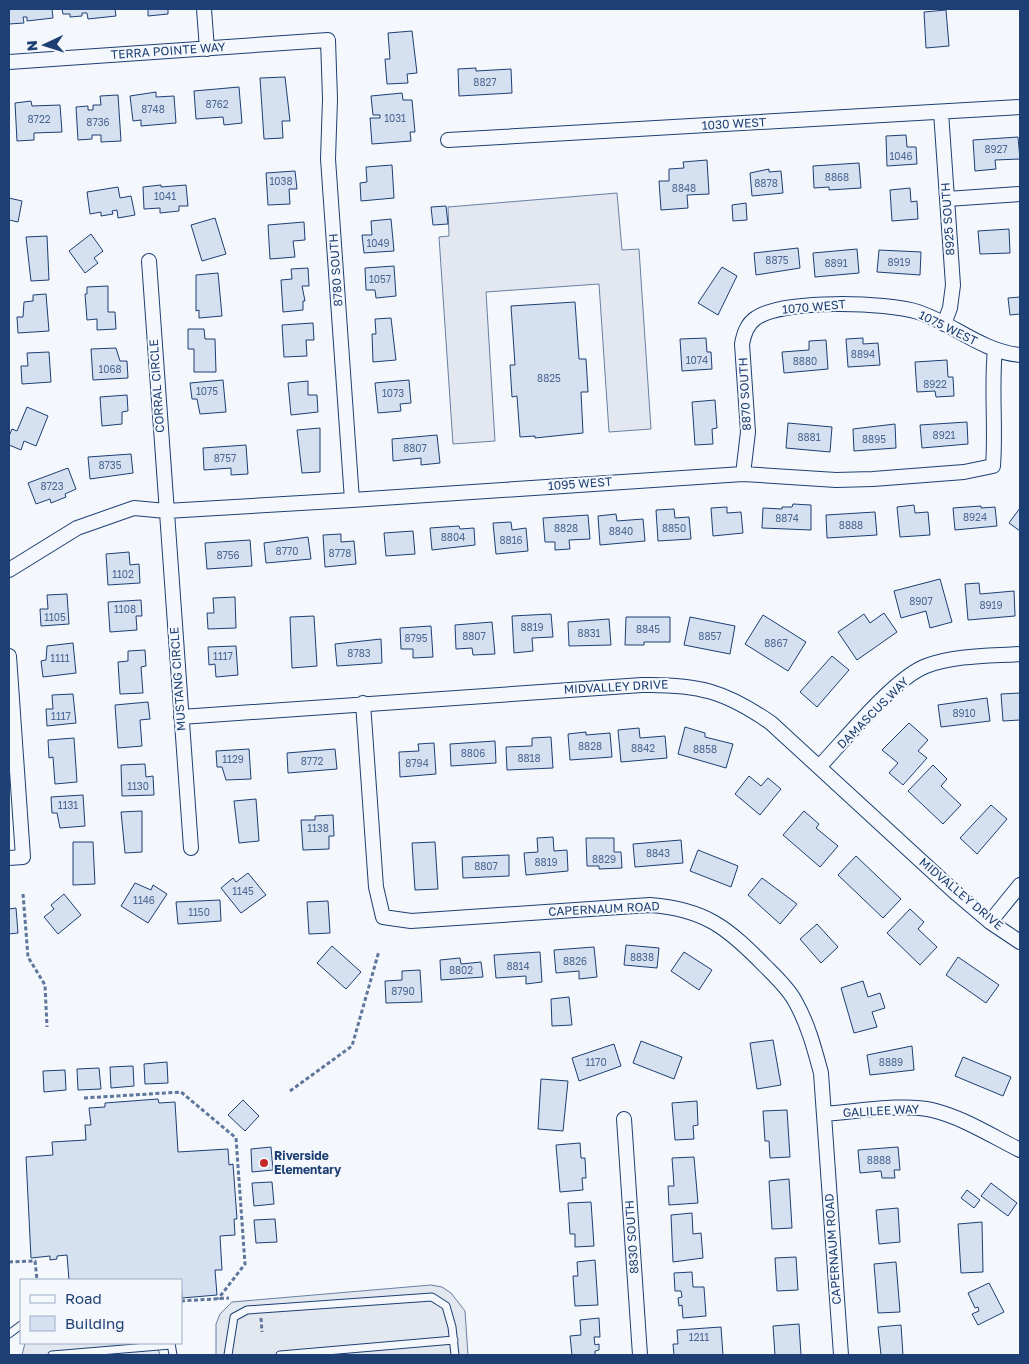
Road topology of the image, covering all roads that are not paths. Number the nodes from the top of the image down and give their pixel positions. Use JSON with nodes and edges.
{"nodes":[{"id":1,"x":204,"y":9,"type":"edge"},
{"id":2,"x":328,"y":40,"type":"joint"},
{"id":3,"x":207,"y":48,"type":"junction"},
{"id":4,"x":9,"y":62,"type":"edge"},
{"id":5,"x":1020,"y":107,"type":"edge"},
{"id":6,"x":941,"y":112,"type":"junction"},
{"id":7,"x":448,"y":140,"type":"dead end"},
{"id":8,"x":1020,"y":194,"type":"edge"},
{"id":9,"x":947,"y":199,"type":"junction"},
{"id":10,"x":149,"y":260,"type":"dead end"},
{"id":11,"x":876,"y":304,"type":"joint"},
{"id":12,"x":755,"y":318,"type":"joint"},
{"id":13,"x":944,"y":324,"type":"junction"},
{"id":14,"x":995,"y":349,"type":"junction"},
{"id":15,"x":1020,"y":355,"type":"edge"},
{"id":16,"x":743,"y":474,"type":"junction"},
{"id":17,"x":352,"y":500,"type":"junction"},
{"id":18,"x":166,"y":511,"type":"junction"},
{"id":19,"x":9,"y":570,"type":"edge"},
{"id":20,"x":1020,"y":654,"type":"edge"},
{"id":21,"x":9,"y":656,"type":"edge"},
{"id":22,"x":363,"y":704,"type":"junction"},
{"id":23,"x":181,"y":717,"type":"junction"},
{"id":24,"x":819,"y":767,"type":"junction"},
{"id":25,"x":191,"y":848,"type":"dead end"},
{"id":26,"x":9,"y":858,"type":"edge"},
{"id":27,"x":1020,"y":885,"type":"edge"},
{"id":28,"x":990,"y":922,"type":"junction"},
{"id":29,"x":1020,"y":942,"type":"edge"},
{"id":30,"x":824,"y":1114,"type":"junction"},
{"id":31,"x":624,"y":1119,"type":"dead end"},
{"id":32,"x":1020,"y":1150,"type":"edge"},
{"id":33,"x":20,"y":1326,"type":"edge"},
{"id":34,"x":9,"y":1334,"type":"edge"},
{"id":35,"x":454,"y":1340,"type":"junction"},
{"id":36,"x":171,"y":1344,"type":"edge"},
{"id":37,"x":52,"y":1355,"type":"edge"},
{"id":38,"x":173,"y":1355,"type":"edge"},
{"id":39,"x":228,"y":1355,"type":"edge"},
{"id":40,"x":280,"y":1355,"type":"edge"},
{"id":41,"x":455,"y":1355,"type":"edge"},
{"id":42,"x":640,"y":1355,"type":"edge"},
{"id":43,"x":841,"y":1355,"type":"edge"}],
"edges":[{"from":1,"to":3,"type":"street"},
{"from":2,"to":3,"type":"street","name":"TERRA POINTE WAY"},
{"from":2,"to":17,"type":"street","name":"8780 SOUTH"},
{"from":3,"to":4,"type":"street","name":"TERRA POINTE WAY"},
{"from":5,"to":6,"type":"street","name":"1030 WEST"},
{"from":6,"to":7,"type":"street","name":"1030 WEST"},
{"from":6,"to":9,"type":"street","name":"8925 SOUTH"},
{"from":8,"to":9,"type":"street"},
{"from":9,"to":13,"type":"street","name":"8925 SOUTH"},
{"from":10,"to":18,"type":"street","name":"CORRAL CIRCLE"},
{"from":11,"to":12,"type":"street","name":"1070 WEST"},
{"from":11,"to":13,"type":"street","name":"1075 WEST"},
{"from":12,"to":16,"type":"street","name":"8870 SOUTH"},
{"from":13,"to":14,"type":"street","name":"1075 WEST"},
{"from":14,"to":15,"type":"street","name":"1075 WEST"},
{"from":14,"to":16,"type":"street","name":"1095 WEST"},
{"from":16,"to":17,"type":"street","name":"1095 WEST"},
{"from":17,"to":18,"type":"street","name":"1095 WEST"},
{"from":18,"to":19,"type":"street","name":"1095 WEST"},
{"from":18,"to":23,"type":"street","name":"MUSTANG CIRCLE"},
{"from":20,"to":24,"type":"street","name":"DAMASCUS WAY"},
{"from":21,"to":26,"type":"street"},
{"from":22,"to":23,"type":"street","name":"MIDVALLEY DRIVE"},
{"from":22,"to":24,"type":"street","name":"MIDVALLEY DRIVE"},
{"from":22,"to":30,"type":"street","name":"CAPERNAUM ROAD"},
{"from":23,"to":25,"type":"street","name":"MUSTANG CIRCLE"},
{"from":24,"to":28,"type":"street","name":"MIDVALLEY DRIVE"},
{"from":27,"to":28,"type":"street"},
{"from":28,"to":29,"type":"street","name":"MIDVALLEY DRIVE"},
{"from":30,"to":32,"type":"street","name":"GALILEE WAY"},
{"from":30,"to":43,"type":"street","name":"CAPERNAUM ROAD"},
{"from":31,"to":42,"type":"street","name":"8830 SOUTH"},
{"from":33,"to":34,"type":"lane"},
{"from":35,"to":39,"type":"lane"},
{"from":35,"to":40,"type":"lane"},
{"from":35,"to":41,"type":"lane"},
{"from":36,"to":37,"type":"lane"},
{"from":36,"to":38,"type":"lane"}]}
